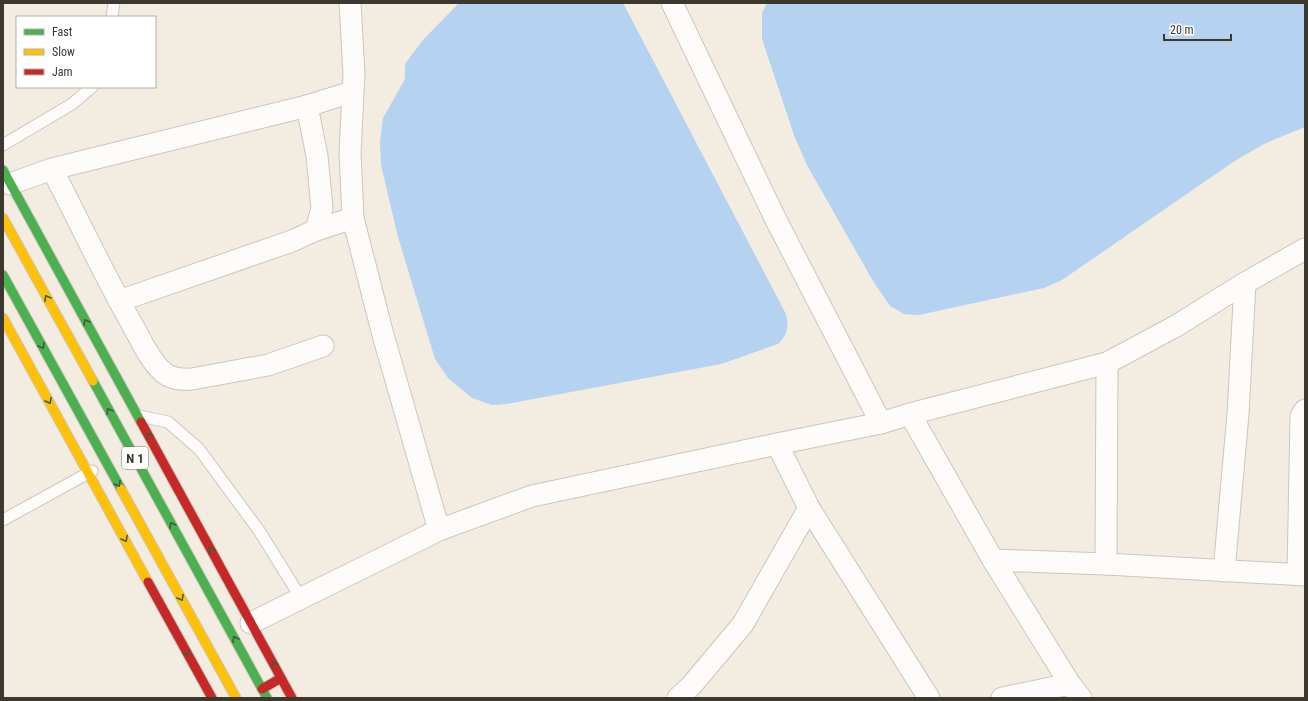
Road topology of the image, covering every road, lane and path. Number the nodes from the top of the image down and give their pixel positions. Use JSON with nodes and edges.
{"nodes":[{"id":1,"x":114,"y":3,"type":"edge"},
{"id":2,"x":350,"y":3,"type":"edge"},
{"id":3,"x":672,"y":3,"type":"edge"},
{"id":4,"x":112,"y":16,"type":"edge"},
{"id":5,"x":91,"y":88,"type":"edge"},
{"id":6,"x":352,"y":92,"type":"junction"},
{"id":7,"x":307,"y":106,"type":"junction"},
{"id":8,"x":3,"y":145,"type":"edge"},
{"id":9,"x":52,"y":169,"type":"junction"},
{"id":10,"x":7,"y":177,"type":"edge"},
{"id":11,"x":3,"y":218,"type":"edge"},
{"id":12,"x":353,"y":218,"type":"junction"},
{"id":13,"x":316,"y":230,"type":"junction"},
{"id":14,"x":1305,"y":249,"type":"edge"},
{"id":15,"x":3,"y":275,"type":"edge"},
{"id":16,"x":1245,"y":282,"type":"junction"},
{"id":17,"x":119,"y":301,"type":"junction"},
{"id":18,"x":3,"y":318,"type":"edge"},
{"id":19,"x":324,"y":346,"type":"dead end"},
{"id":20,"x":1107,"y":364,"type":"junction"},
{"id":21,"x":1305,"y":410,"type":"edge"},
{"id":22,"x":910,"y":414,"type":"junction"},
{"id":23,"x":138,"y":416,"type":"junction"},
{"id":24,"x":881,"y":423,"type":"junction"},
{"id":25,"x":777,"y":444,"type":"junction"},
{"id":26,"x":107,"y":463,"type":"junction"},
{"id":27,"x":89,"y":473,"type":"junction"},
{"id":28,"x":809,"y":508,"type":"junction"},
{"id":29,"x":3,"y":520,"type":"edge"},
{"id":30,"x":439,"y":530,"type":"junction"},
{"id":31,"x":993,"y":560,"type":"junction"},
{"id":32,"x":1106,"y":564,"type":"junction"},
{"id":33,"x":1224,"y":571,"type":"junction"},
{"id":34,"x":1301,"y":575,"type":"edge"},
{"id":35,"x":302,"y":598,"type":"junction"},
{"id":36,"x":252,"y":623,"type":"junction"},
{"id":37,"x":282,"y":678,"type":"junction"},
{"id":38,"x":262,"y":689,"type":"junction"},
{"id":39,"x":1076,"y":691,"type":"edge"},
{"id":40,"x":212,"y":698,"type":"edge"},
{"id":41,"x":236,"y":698,"type":"edge"},
{"id":42,"x":267,"y":698,"type":"edge"},
{"id":43,"x":292,"y":698,"type":"edge"},
{"id":44,"x":678,"y":698,"type":"edge"},
{"id":45,"x":929,"y":698,"type":"edge"},
{"id":46,"x":1002,"y":698,"type":"edge"}],
"edges":[{"from":1,"to":4,"type":"lane"},
{"from":2,"to":6,"type":"street"},
{"from":3,"to":24,"type":"street"},
{"from":5,"to":8,"type":"lane"},
{"from":6,"to":7,"type":"street"},
{"from":6,"to":12,"type":"street"},
{"from":7,"to":9,"type":"street"},
{"from":7,"to":13,"type":"street"},
{"from":9,"to":10,"type":"street"},
{"from":9,"to":17,"type":"street"},
{"from":23,"to":10,"type":"main road","one_way":true},
{"from":38,"to":11,"type":"main road","number":"N 1","one_way":true},
{"from":12,"to":13,"type":"street"},
{"from":12,"to":30,"type":"street"},
{"from":13,"to":17,"type":"street"},
{"from":14,"to":16,"type":"street"},
{"from":15,"to":26,"type":"main road","number":"N 1","one_way":true},
{"from":16,"to":20,"type":"street"},
{"from":16,"to":33,"type":"street"},
{"from":17,"to":19,"type":"street"},
{"from":18,"to":27,"type":"main road","one_way":true},
{"from":20,"to":22,"type":"street"},
{"from":20,"to":32,"type":"street"},
{"from":21,"to":34,"type":"street"},
{"from":22,"to":24,"type":"street"},
{"from":22,"to":31,"type":"street"},
{"from":23,"to":35,"type":"lane"},
{"from":36,"to":23,"type":"main road","one_way":true},
{"from":24,"to":25,"type":"street"},
{"from":25,"to":28,"type":"street"},
{"from":25,"to":30,"type":"street"},
{"from":26,"to":27,"type":"lane"},
{"from":26,"to":41,"type":"main road","number":"N 1","one_way":true},
{"from":27,"to":29,"type":"lane"},
{"from":27,"to":40,"type":"main road","one_way":true},
{"from":28,"to":44,"type":"street"},
{"from":28,"to":45,"type":"street"},
{"from":30,"to":35,"type":"street"},
{"from":31,"to":32,"type":"street"},
{"from":31,"to":39,"type":"street"},
{"from":32,"to":33,"type":"street"},
{"from":33,"to":34,"type":"street"},
{"from":35,"to":36,"type":"street"},
{"from":37,"to":36,"type":"main road","one_way":true},
{"from":37,"to":38,"type":"main road"},
{"from":37,"to":43,"type":"main road"},
{"from":38,"to":42,"type":"main road","number":"N 1"},
{"from":39,"to":46,"type":"street"}]}
